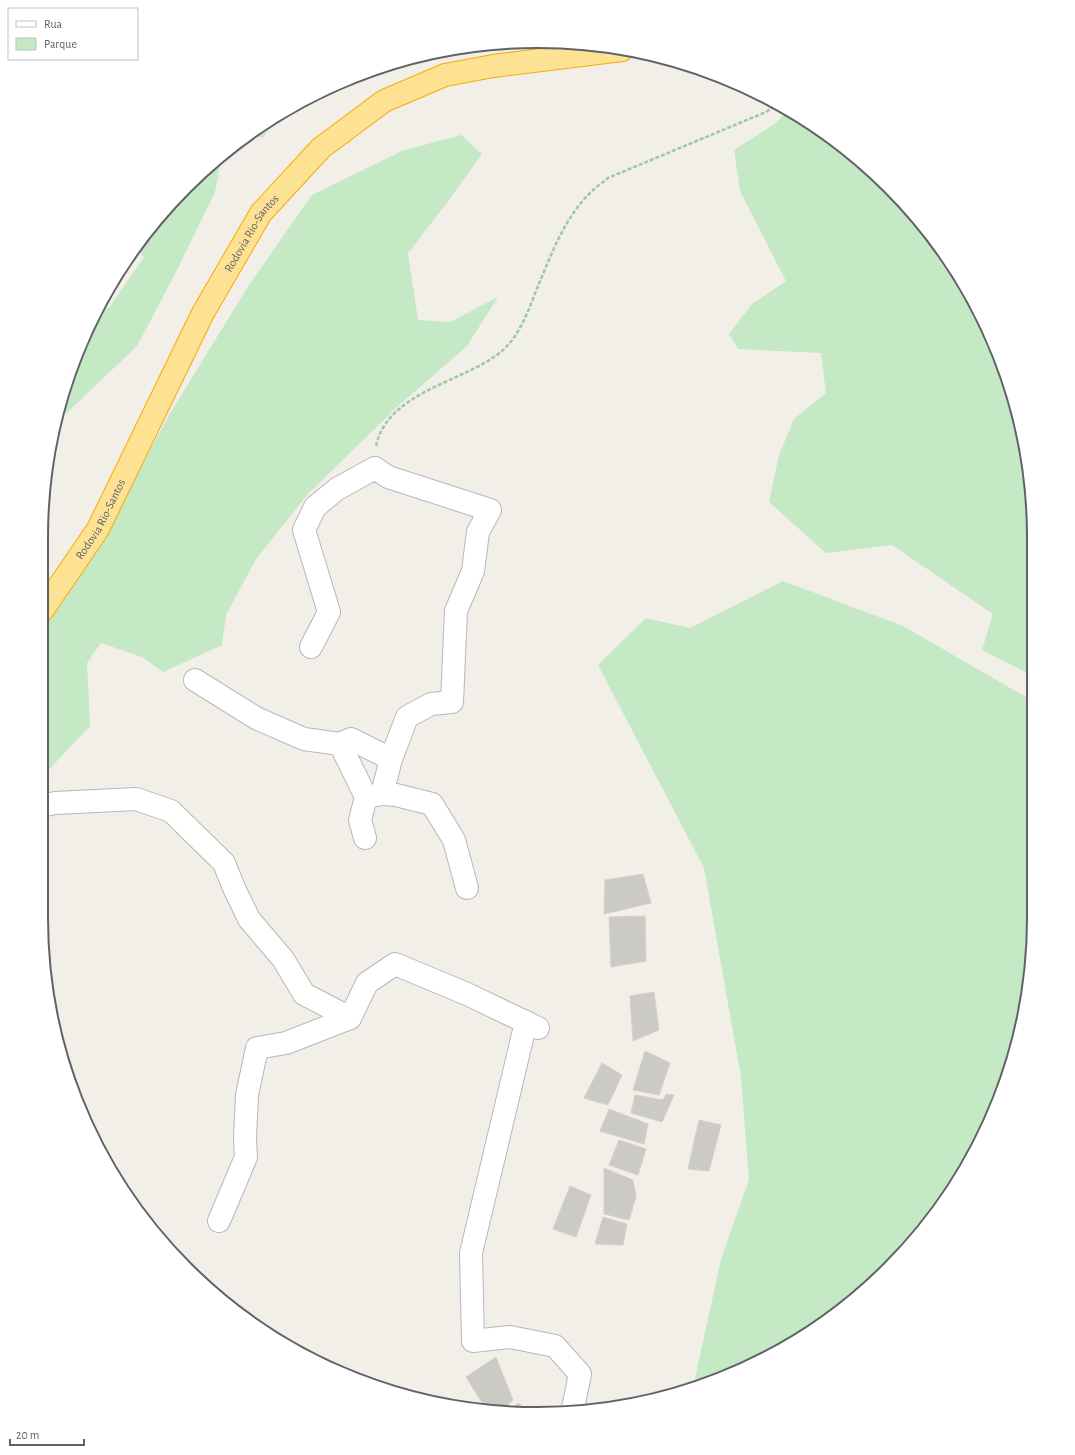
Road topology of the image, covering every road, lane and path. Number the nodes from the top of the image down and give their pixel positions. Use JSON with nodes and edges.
{"nodes":[{"id":1,"x":603,"y":52,"type":"edge"},
{"id":2,"x":772,"y":108,"type":"edge"},
{"id":3,"x":375,"y":468,"type":"junction"},
{"id":4,"x":48,"y":602,"type":"edge"},
{"id":5,"x":311,"y":647,"type":"dead end"},
{"id":6,"x":195,"y":680,"type":"dead end"},
{"id":7,"x":340,"y":744,"type":"junction"},
{"id":8,"x":391,"y":759,"type":"junction"},
{"id":9,"x":374,"y":795,"type":"junction"},
{"id":10,"x":48,"y":805,"type":"edge"},
{"id":11,"x":365,"y":838,"type":"dead end"},
{"id":12,"x":467,"y":888,"type":"dead end"},
{"id":13,"x":350,"y":1018,"type":"junction"},
{"id":14,"x":219,"y":1220,"type":"dead end"},
{"id":15,"x":574,"y":1406,"type":"edge"}],
"edges":[{"from":1,"to":4,"type":"highway","name":"Rodovia Rio-Santos"},
{"from":2,"to":3,"type":"path"},
{"from":3,"to":5,"type":"street"},
{"from":3,"to":8,"type":"street"},
{"from":6,"to":7,"type":"street"},
{"from":7,"to":8,"type":"street"},
{"from":7,"to":9,"type":"street"},
{"from":8,"to":9,"type":"street"},
{"from":9,"to":11,"type":"street"},
{"from":9,"to":12,"type":"street"},
{"from":10,"to":13,"type":"street"},
{"from":13,"to":14,"type":"street"},
{"from":13,"to":15,"type":"street"}]}
